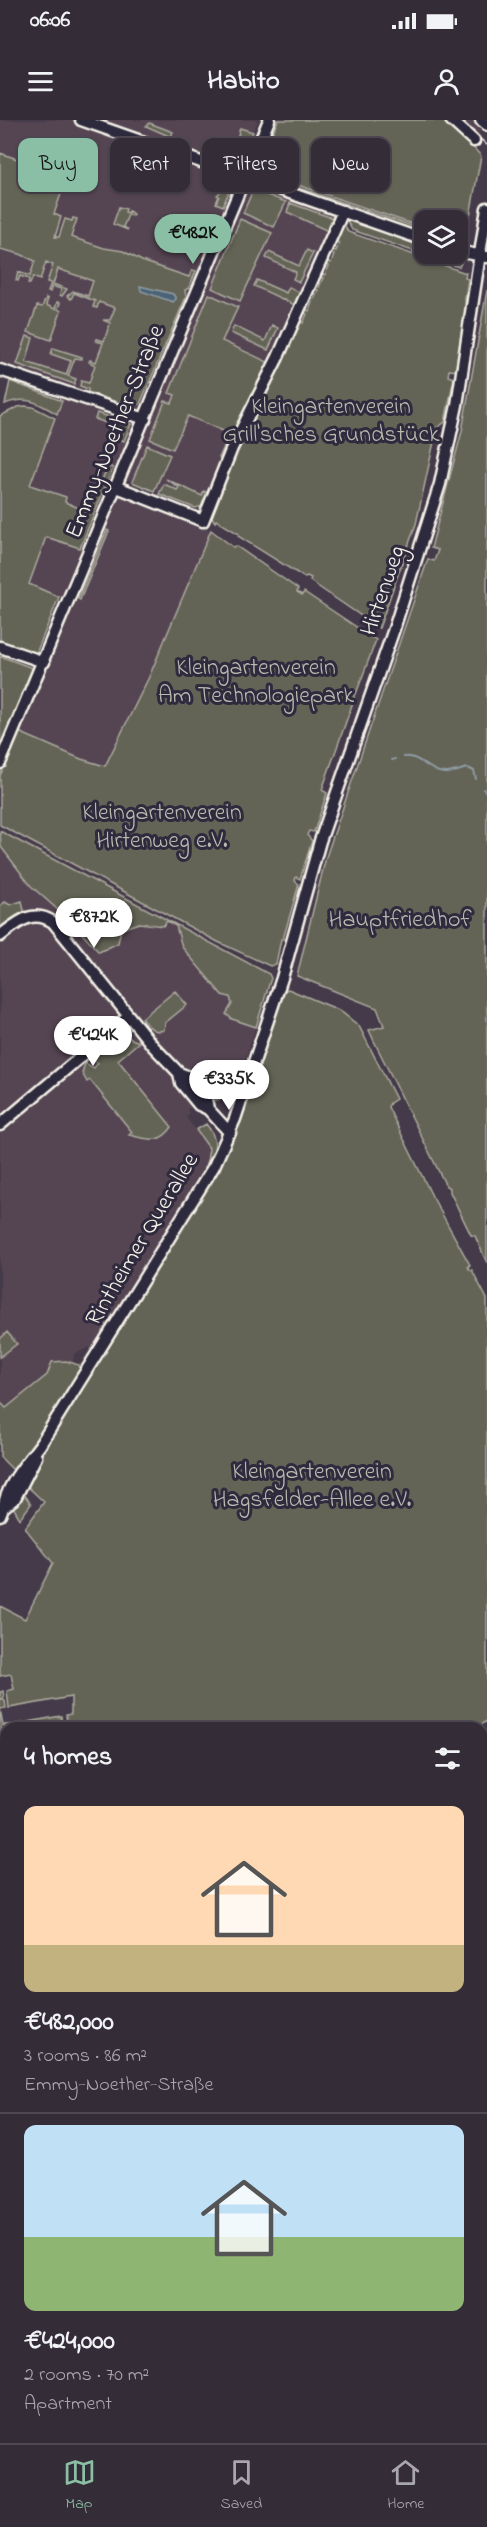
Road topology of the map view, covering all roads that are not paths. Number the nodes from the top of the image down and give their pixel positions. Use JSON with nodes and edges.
{"nodes":[{"id":1,"x":81,"y":120,"type":"edge"},
{"id":2,"x":269,"y":120,"type":"edge"},
{"id":3,"x":451,"y":120,"type":"edge"},
{"id":4,"x":481,"y":120,"type":"edge"},
{"id":5,"x":96,"y":123,"type":"edge"},
{"id":6,"x":487,"y":125,"type":"edge"},
{"id":7,"x":261,"y":138,"type":"edge"},
{"id":8,"x":474,"y":141,"type":"dead end"},
{"id":9,"x":202,"y":161,"type":"edge"},
{"id":10,"x":239,"y":192,"type":"edge"},
{"id":11,"x":288,"y":192,"type":"edge"},
{"id":12,"x":487,"y":208,"type":"edge"},
{"id":13,"x":343,"y":211,"type":"junction"},
{"id":14,"x":414,"y":236,"type":"edge"},
{"id":15,"x":468,"y":253,"type":"edge"},
{"id":16,"x":484,"y":257,"type":"edge"},
{"id":17,"x":0,"y":370,"type":"edge"},
{"id":18,"x":145,"y":419,"type":"junction"},
{"id":19,"x":117,"y":487,"type":"junction"},
{"id":20,"x":0,"y":647,"type":"edge"},
{"id":21,"x":44,"y":662,"type":"junction"},
{"id":22,"x":1,"y":761,"type":"edge"},
{"id":23,"x":0,"y":936,"type":"edge"},
{"id":24,"x":282,"y":978,"type":"joint"},
{"id":25,"x":129,"y":1016,"type":"junction"},
{"id":26,"x":0,"y":1125,"type":"edge"},
{"id":27,"x":230,"y":1133,"type":"junction"},
{"id":28,"x":2,"y":1510,"type":"edge"}],
"edges":[{"from":1,"to":5,"type":"street"},
{"from":2,"to":7,"type":"street","name":"Emmy-Noether-Straße"},
{"from":3,"to":8,"type":"street"},
{"from":4,"to":6,"type":"street"},
{"from":5,"to":9,"type":"street"},
{"from":10,"to":18,"type":"street","name":"Emmy-Noether-Straße"},
{"from":11,"to":13,"type":"street"},
{"from":12,"to":16,"type":"street","name":"Hirtenweg"},
{"from":13,"to":14,"type":"street"},
{"from":13,"to":19,"type":"street"},
{"from":15,"to":16,"type":"street"},
{"from":16,"to":24,"type":"street","name":"Hirtenweg"},
{"from":17,"to":18,"type":"street"},
{"from":18,"to":19,"type":"street","name":"Emmy-Noether-Straße"},
{"from":19,"to":21,"type":"street","name":"Emmy-Noether-Straße"},
{"from":20,"to":21,"type":"street"},
{"from":21,"to":22,"type":"street","name":"Emmy-Noether-Straße"},
{"from":23,"to":25,"type":"street"},
{"from":24,"to":27,"type":"street","name":"Rintheimer Querallee"},
{"from":25,"to":26,"type":"street"},
{"from":25,"to":27,"type":"street"},
{"from":27,"to":28,"type":"street","name":"Rintheimer Querallee"}]}
